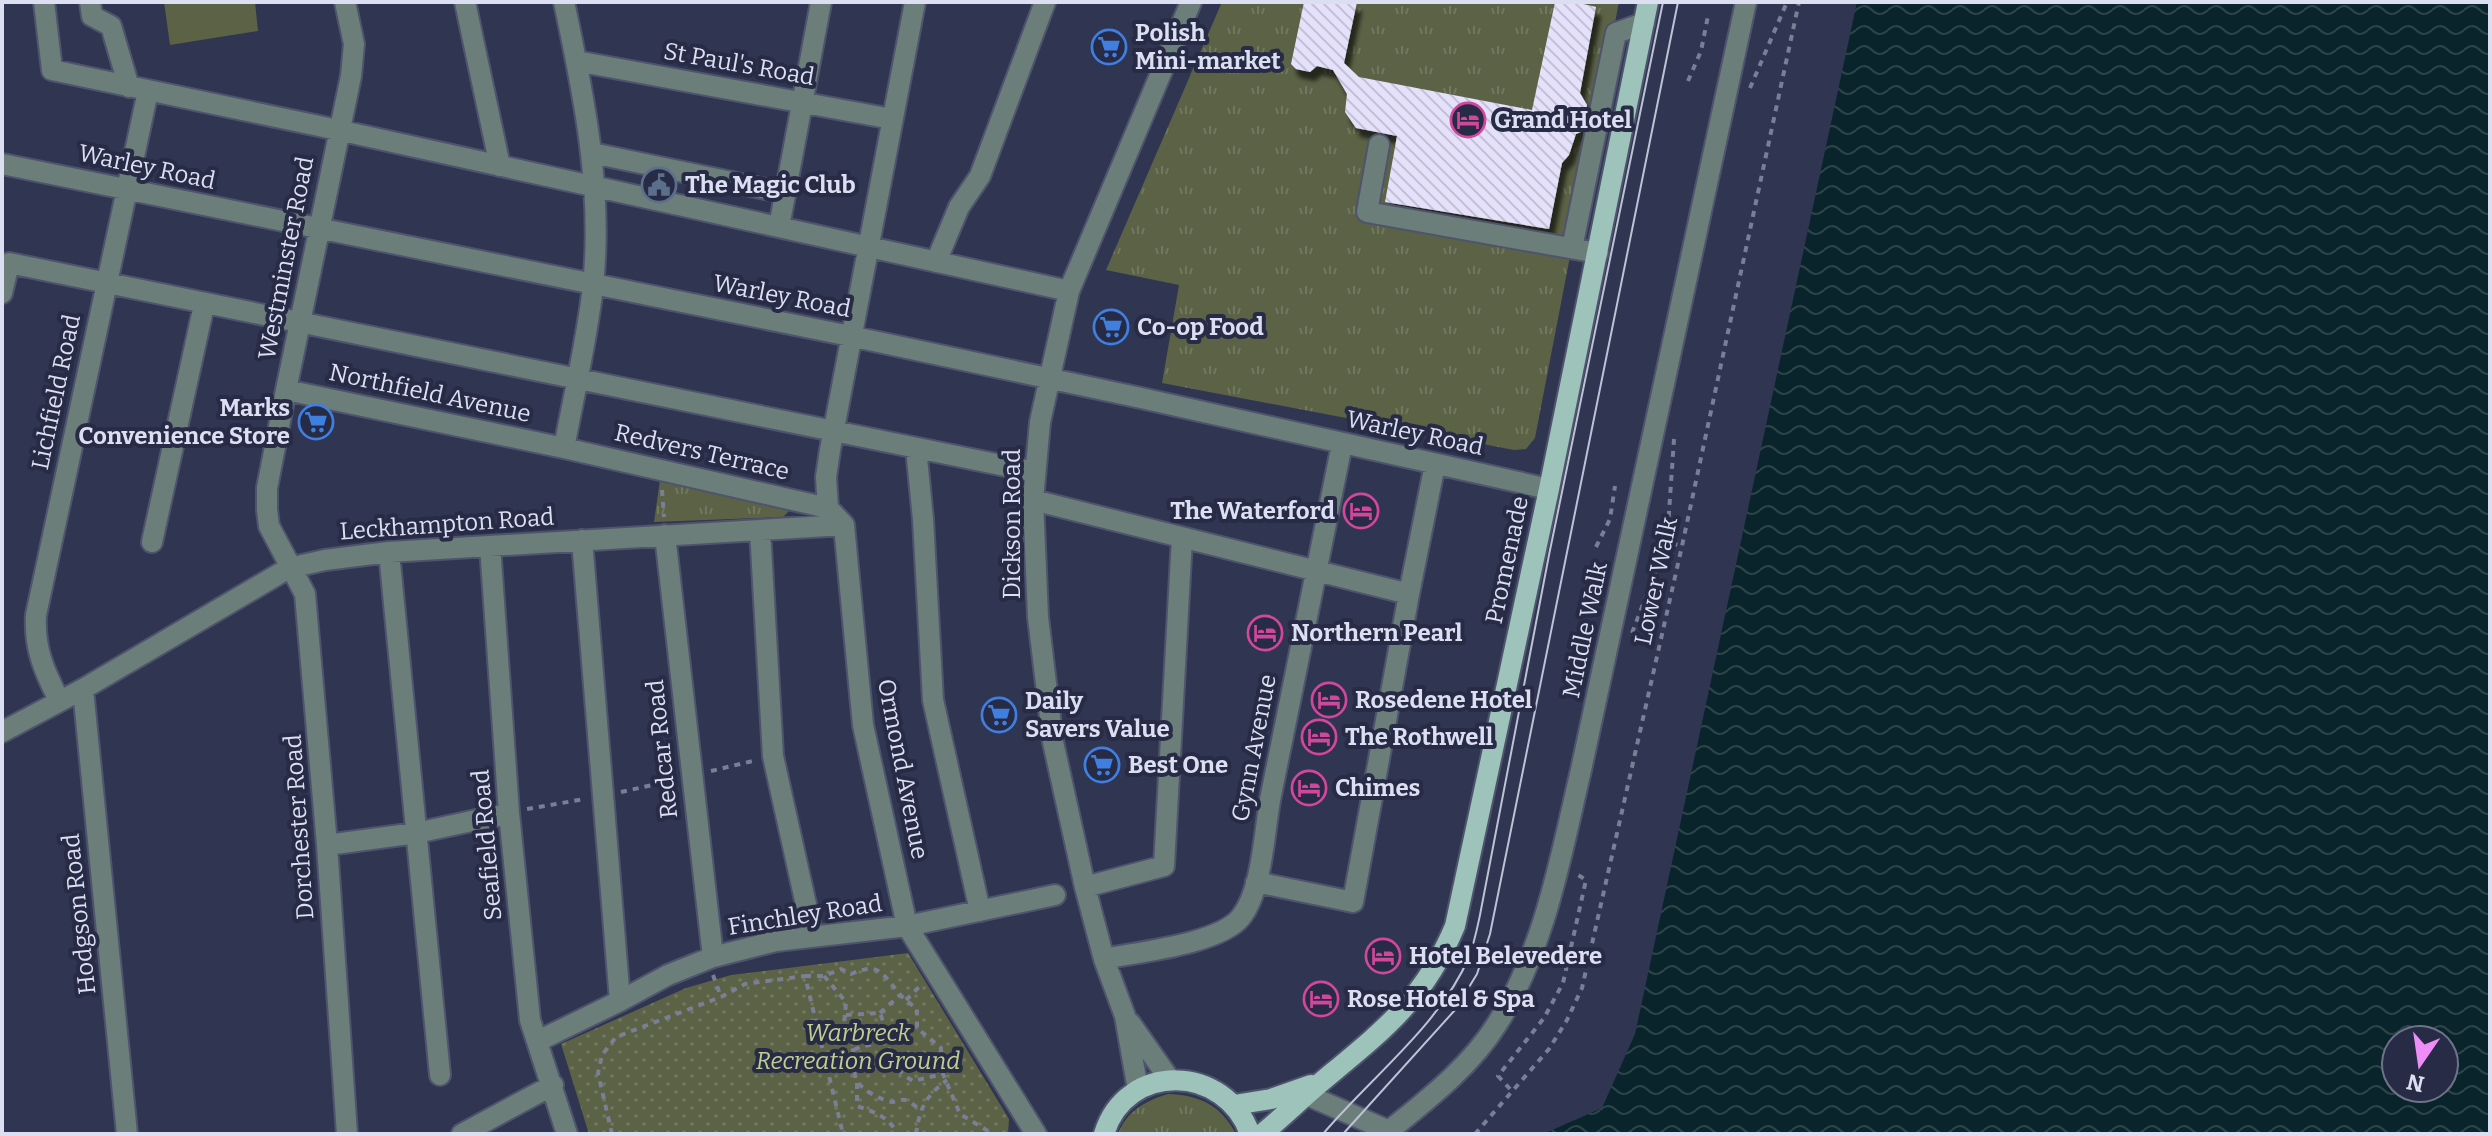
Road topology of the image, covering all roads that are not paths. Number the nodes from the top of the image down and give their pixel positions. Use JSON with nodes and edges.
{"nodes":[{"id":1,"x":44,"y":2,"type":"edge"},
{"id":2,"x":90,"y":2,"type":"edge"},
{"id":3,"x":345,"y":2,"type":"edge"},
{"id":4,"x":465,"y":2,"type":"edge"},
{"id":5,"x":564,"y":2,"type":"edge"},
{"id":6,"x":821,"y":2,"type":"edge"},
{"id":7,"x":915,"y":2,"type":"edge"},
{"id":8,"x":1045,"y":2,"type":"edge"},
{"id":9,"x":1191,"y":2,"type":"edge"},
{"id":10,"x":1648,"y":2,"type":"edge"},
{"id":11,"x":1746,"y":2,"type":"edge"},
{"id":12,"x":1644,"y":23,"type":"junction"},
{"id":13,"x":576,"y":61,"type":"junction"},
{"id":14,"x":138,"y":89,"type":"junction"},
{"id":15,"x":802,"y":101,"type":"junction"},
{"id":16,"x":892,"y":119,"type":"junction"},
{"id":17,"x":338,"y":130,"type":"junction"},
{"id":18,"x":1379,"y":145,"type":"dead end"},
{"id":19,"x":592,"y":153,"type":"junction"},
{"id":20,"x":2,"y":164,"type":"edge"},
{"id":21,"x":500,"y":166,"type":"junction"},
{"id":22,"x":595,"y":188,"type":"junction"},
{"id":23,"x":126,"y":189,"type":"junction"},
{"id":24,"x":785,"y":193,"type":"junction"},
{"id":25,"x":779,"y":227,"type":"junction"},
{"id":26,"x":317,"y":228,"type":"junction"},
{"id":27,"x":868,"y":247,"type":"junction"},
{"id":28,"x":1572,"y":248,"type":"junction"},
{"id":29,"x":1598,"y":253,"type":"junction"},
{"id":30,"x":936,"y":262,"type":"junction"},
{"id":31,"x":105,"y":285,"type":"junction"},
{"id":32,"x":593,"y":285,"type":"junction"},
{"id":33,"x":1069,"y":291,"type":"junction"},
{"id":34,"x":2,"y":293,"type":"edge"},
{"id":35,"x":204,"y":305,"type":"junction"},
{"id":36,"x":299,"y":323,"type":"junction"},
{"id":37,"x":850,"y":336,"type":"junction"},
{"id":38,"x":1048,"y":380,"type":"junction"},
{"id":39,"x":576,"y":381,"type":"junction"},
{"id":40,"x":286,"y":390,"type":"junction"},
{"id":41,"x":833,"y":433,"type":"junction"},
{"id":42,"x":1342,"y":444,"type":"junction"},
{"id":43,"x":564,"y":448,"type":"junction"},
{"id":44,"x":916,"y":448,"type":"junction"},
{"id":45,"x":1435,"y":464,"type":"junction"},
{"id":46,"x":1035,"y":472,"type":"junction"},
{"id":47,"x":1549,"y":489,"type":"junction"},
{"id":48,"x":1033,"y":500,"type":"junction"},
{"id":49,"x":828,"y":508,"type":"junction"},
{"id":50,"x":844,"y":525,"type":"junction"},
{"id":51,"x":269,"y":526,"type":"joint"},
{"id":52,"x":760,"y":530,"type":"junction"},
{"id":53,"x":665,"y":535,"type":"junction"},
{"id":54,"x":1182,"y":538,"type":"junction"},
{"id":55,"x":582,"y":540,"type":"junction"},
{"id":56,"x":152,"y":542,"type":"dead end"},
{"id":57,"x":490,"y":546,"type":"junction"},
{"id":58,"x":389,"y":552,"type":"junction"},
{"id":59,"x":289,"y":568,"type":"junction"},
{"id":60,"x":1315,"y":572,"type":"junction"},
{"id":61,"x":1409,"y":594,"type":"junction"},
{"id":62,"x":83,"y":689,"type":"junction"},
{"id":63,"x":59,"y":700,"type":"junction"},
{"id":64,"x":2,"y":732,"type":"edge"},
{"id":65,"x":509,"y":813,"type":"junction"},
{"id":66,"x":416,"y":833,"type":"junction"},
{"id":67,"x":327,"y":845,"type":"junction"},
{"id":68,"x":1256,"y":882,"type":"junction"},
{"id":69,"x":1085,"y":887,"type":"junction"},
{"id":70,"x":1055,"y":895,"type":"dead end"},
{"id":71,"x":980,"y":911,"type":"junction"},
{"id":72,"x":907,"y":926,"type":"junction"},
{"id":73,"x":813,"y":936,"type":"junction"},
{"id":74,"x":713,"y":957,"type":"junction"},
{"id":75,"x":1104,"y":959,"type":"junction"},
{"id":76,"x":620,"y":1001,"type":"junction"},
{"id":77,"x":1125,"y":1016,"type":"junction"},
{"id":78,"x":538,"y":1041,"type":"junction"},
{"id":79,"x":440,"y":1075,"type":"dead end"},
{"id":80,"x":1170,"y":1080,"type":"junction"},
{"id":81,"x":1323,"y":1080,"type":"junction"},
{"id":82,"x":553,"y":1085,"type":"junction"},
{"id":83,"x":1138,"y":1090,"type":"junction"},
{"id":84,"x":1307,"y":1095,"type":"junction"},
{"id":85,"x":1234,"y":1105,"type":"junction"},
{"id":86,"x":1103,"y":1131,"type":"edge"},
{"id":87,"x":127,"y":1134,"type":"edge"},
{"id":88,"x":347,"y":1134,"type":"edge"},
{"id":89,"x":462,"y":1134,"type":"edge"},
{"id":90,"x":567,"y":1134,"type":"edge"},
{"id":91,"x":1036,"y":1134,"type":"edge"},
{"id":92,"x":1250,"y":1134,"type":"edge"},
{"id":93,"x":1262,"y":1134,"type":"edge"}],
"edges":[{"from":1,"to":14,"type":"street"},
{"from":2,"to":14,"type":"street"},
{"from":3,"to":17,"type":"street","name":"Westminster Road"},
{"from":4,"to":21,"type":"street"},
{"from":5,"to":13,"type":"street"},
{"from":6,"to":15,"type":"street"},
{"from":7,"to":16,"type":"street"},
{"from":8,"to":30,"type":"street"},
{"from":9,"to":33,"type":"street","name":"Dickson Road"},
{"from":10,"to":12,"type":"main road","name":"Promenade"},
{"from":11,"to":84,"type":"street","name":"Middle Walk"},
{"from":12,"to":28,"type":"street"},
{"from":12,"to":29,"type":"main road","name":"Promenade"},
{"from":13,"to":15,"type":"street","name":"St Paul's Road"},
{"from":13,"to":19,"type":"street"},
{"from":14,"to":17,"type":"street"},
{"from":14,"to":23,"type":"street","name":"Lichfield Road"},
{"from":15,"to":16,"type":"street","name":"St Paul's Road"},
{"from":15,"to":24,"type":"street"},
{"from":16,"to":27,"type":"street"},
{"from":17,"to":21,"type":"street"},
{"from":17,"to":26,"type":"street","name":"Westminster Road"},
{"from":18,"to":28,"type":"street"},
{"from":19,"to":22,"type":"street"},
{"from":19,"to":24,"type":"street"},
{"from":20,"to":23,"type":"street","name":"Warley Road"},
{"from":21,"to":22,"type":"street"},
{"from":22,"to":25,"type":"street"},
{"from":22,"to":32,"type":"street"},
{"from":23,"to":26,"type":"street","name":"Warley Road"},
{"from":23,"to":31,"type":"street","name":"Lichfield Road"},
{"from":24,"to":25,"type":"street"},
{"from":25,"to":27,"type":"street"},
{"from":26,"to":32,"type":"street","name":"Warley Road"},
{"from":26,"to":36,"type":"street","name":"Westminster Road"},
{"from":27,"to":30,"type":"street"},
{"from":27,"to":37,"type":"street"},
{"from":28,"to":29,"type":"street"},
{"from":29,"to":47,"type":"main road","name":"Promenade"},
{"from":30,"to":33,"type":"street"},
{"from":31,"to":34,"type":"street"},
{"from":31,"to":35,"type":"street"},
{"from":31,"to":63,"type":"street","name":"Lichfield Road"},
{"from":32,"to":37,"type":"street","name":"Warley Road"},
{"from":32,"to":39,"type":"street"},
{"from":33,"to":38,"type":"street","name":"Dickson Road"},
{"from":35,"to":36,"type":"street"},
{"from":35,"to":56,"type":"street"},
{"from":36,"to":39,"type":"street"},
{"from":36,"to":40,"type":"street","name":"Westminster Road"},
{"from":37,"to":38,"type":"street","name":"Warley Road"},
{"from":37,"to":41,"type":"street"},
{"from":38,"to":42,"type":"street","name":"Warley Road"},
{"from":38,"to":46,"type":"street","name":"Dickson Road"},
{"from":39,"to":41,"type":"street"},
{"from":39,"to":43,"type":"street"},
{"from":40,"to":43,"type":"street","name":"Northfield Avenue"},
{"from":40,"to":51,"type":"street","name":"Westminster Road"},
{"from":41,"to":44,"type":"street"},
{"from":41,"to":49,"type":"street"},
{"from":42,"to":45,"type":"street","name":"Warley Road"},
{"from":42,"to":60,"type":"street","name":"Gynn Avenue"},
{"from":43,"to":49,"type":"street","name":"Redvers Terrace"},
{"from":44,"to":46,"type":"street"},
{"from":44,"to":71,"type":"street"},
{"from":45,"to":47,"type":"street","name":"Warley Road"},
{"from":45,"to":61,"type":"street"},
{"from":46,"to":48,"type":"street","name":"Dickson Road"},
{"from":47,"to":81,"type":"main road","name":"Promenade"},
{"from":48,"to":54,"type":"street"},
{"from":48,"to":69,"type":"street","name":"Dickson Road"},
{"from":49,"to":50,"type":"street"},
{"from":50,"to":52,"type":"street","name":"Leckhampton Road"},
{"from":50,"to":72,"type":"street","name":"Ormond Avenue"},
{"from":51,"to":59,"type":"street","name":"Dorchester Road"},
{"from":52,"to":53,"type":"street","name":"Leckhampton Road"},
{"from":52,"to":73,"type":"street"},
{"from":53,"to":55,"type":"street","name":"Leckhampton Road"},
{"from":53,"to":74,"type":"street","name":"Redcar Road"},
{"from":54,"to":60,"type":"street"},
{"from":54,"to":69,"type":"street"},
{"from":55,"to":57,"type":"street","name":"Leckhampton Road"},
{"from":55,"to":76,"type":"street"},
{"from":57,"to":58,"type":"street","name":"Leckhampton Road"},
{"from":57,"to":65,"type":"street","name":"Seafield Road"},
{"from":58,"to":59,"type":"street","name":"Leckhampton Road"},
{"from":58,"to":66,"type":"street"},
{"from":59,"to":62,"type":"street","name":"Leckhampton Road"},
{"from":59,"to":67,"type":"street","name":"Dorchester Road"},
{"from":60,"to":61,"type":"street"},
{"from":60,"to":68,"type":"street","name":"Gynn Avenue"},
{"from":61,"to":68,"type":"street"},
{"from":62,"to":63,"type":"street","name":"Leckhampton Road"},
{"from":62,"to":87,"type":"street","name":"Hodgson Road"},
{"from":63,"to":64,"type":"street","name":"Leckhampton Road"},
{"from":65,"to":66,"type":"street"},
{"from":65,"to":78,"type":"street","name":"Seafield Road"},
{"from":66,"to":67,"type":"street"},
{"from":66,"to":79,"type":"street"},
{"from":67,"to":88,"type":"street","name":"Dorchester Road"},
{"from":68,"to":75,"type":"street","name":"Gynn Avenue"},
{"from":69,"to":75,"type":"street","name":"Dickson Road"},
{"from":70,"to":71,"type":"street","name":"Finchley Road"},
{"from":71,"to":72,"type":"street","name":"Finchley Road"},
{"from":72,"to":73,"type":"street","name":"Finchley Road"},
{"from":72,"to":91,"type":"street","name":"Ormond Avenue"},
{"from":73,"to":74,"type":"street","name":"Finchley Road"},
{"from":74,"to":76,"type":"street","name":"Finchley Road"},
{"from":75,"to":77,"type":"street","name":"Dickson Road"},
{"from":76,"to":78,"type":"street","name":"Finchley Road"},
{"from":77,"to":80,"type":"street","name":"Dickson Road"},
{"from":77,"to":83,"type":"street","name":"Dickson Road"},
{"from":78,"to":82,"type":"street","name":"Seafield Road"},
{"from":80,"to":83,"type":"main road"},
{"from":80,"to":85,"type":"main road"},
{"from":81,"to":84,"type":"main road","name":"Promenade"},
{"from":81,"to":85,"type":"main road","name":"Promenade"},
{"from":82,"to":89,"type":"street"},
{"from":82,"to":90,"type":"street","name":"Seafield Road"},
{"from":83,"to":86,"type":"main road"},
{"from":84,"to":93,"type":"main road","name":"Promenade"},
{"from":85,"to":92,"type":"main road"}]}
